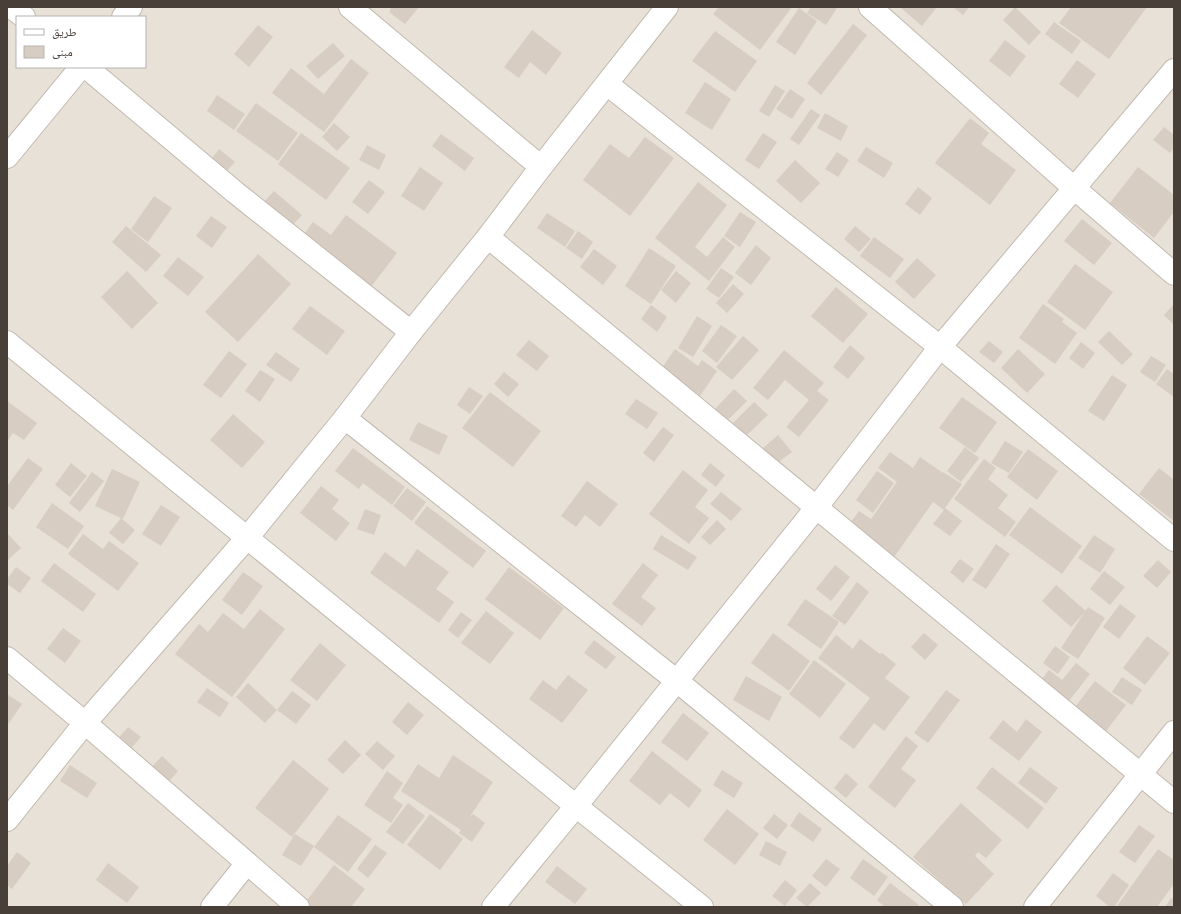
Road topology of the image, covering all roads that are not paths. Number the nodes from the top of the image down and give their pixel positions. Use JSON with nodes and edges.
{"nodes":[{"id":1,"x":11,"y":7,"type":"edge"},
{"id":2,"x":131,"y":7,"type":"edge"},
{"id":3,"x":350,"y":7,"type":"edge"},
{"id":4,"x":870,"y":7,"type":"edge"},
{"id":5,"x":661,"y":9,"type":"edge"},
{"id":6,"x":23,"y":16,"type":"edge"},
{"id":7,"x":124,"y":16,"type":"edge"},
{"id":8,"x":80,"y":68,"type":"edge"},
{"id":9,"x":87,"y":68,"type":"edge"},
{"id":10,"x":1174,"y":70,"type":"edge"},
{"id":11,"x":607,"y":84,"type":"junction"},
{"id":12,"x":7,"y":158,"type":"edge"},
{"id":13,"x":541,"y":167,"type":"junction"},
{"id":14,"x":1074,"y":188,"type":"junction"},
{"id":15,"x":488,"y":238,"type":"junction"},
{"id":16,"x":1174,"y":274,"type":"edge"},
{"id":17,"x":411,"y":332,"type":"junction"},
{"id":18,"x":7,"y":342,"type":"edge"},
{"id":19,"x":940,"y":347,"type":"junction"},
{"id":20,"x":345,"y":418,"type":"junction"},
{"id":21,"x":816,"y":508,"type":"junction"},
{"id":22,"x":247,"y":538,"type":"junction"},
{"id":23,"x":1174,"y":540,"type":"edge"},
{"id":24,"x":7,"y":658,"type":"edge"},
{"id":25,"x":677,"y":681,"type":"junction"},
{"id":26,"x":85,"y":722,"type":"junction"},
{"id":27,"x":1174,"y":732,"type":"edge"},
{"id":28,"x":1141,"y":775,"type":"junction"},
{"id":29,"x":1174,"y":802,"type":"edge"},
{"id":30,"x":576,"y":806,"type":"junction"},
{"id":31,"x":7,"y":820,"type":"edge"},
{"id":32,"x":247,"y":863,"type":"junction"},
{"id":33,"x":212,"y":907,"type":"edge"},
{"id":34,"x":298,"y":907,"type":"edge"},
{"id":35,"x":493,"y":907,"type":"edge"},
{"id":36,"x":702,"y":907,"type":"edge"},
{"id":37,"x":952,"y":907,"type":"edge"},
{"id":38,"x":1036,"y":907,"type":"edge"}],
"edges":[{"from":1,"to":6,"type":"street"},
{"from":2,"to":7,"type":"street"},
{"from":3,"to":13,"type":"street"},
{"from":4,"to":14,"type":"street"},
{"from":5,"to":11,"type":"street"},
{"from":8,"to":12,"type":"street"},
{"from":9,"to":17,"type":"street"},
{"from":10,"to":14,"type":"street"},
{"from":11,"to":13,"type":"street"},
{"from":11,"to":19,"type":"street"},
{"from":13,"to":15,"type":"street"},
{"from":14,"to":16,"type":"street"},
{"from":14,"to":19,"type":"street"},
{"from":15,"to":17,"type":"street"},
{"from":15,"to":21,"type":"street"},
{"from":17,"to":20,"type":"street"},
{"from":18,"to":22,"type":"street"},
{"from":19,"to":21,"type":"street"},
{"from":19,"to":23,"type":"street"},
{"from":20,"to":22,"type":"street"},
{"from":20,"to":25,"type":"street"},
{"from":21,"to":25,"type":"street"},
{"from":21,"to":28,"type":"street"},
{"from":22,"to":26,"type":"street"},
{"from":22,"to":30,"type":"street"},
{"from":24,"to":26,"type":"street"},
{"from":25,"to":30,"type":"street"},
{"from":25,"to":37,"type":"street"},
{"from":26,"to":31,"type":"street"},
{"from":26,"to":32,"type":"street"},
{"from":27,"to":28,"type":"street"},
{"from":28,"to":29,"type":"street"},
{"from":28,"to":38,"type":"street"},
{"from":30,"to":35,"type":"street"},
{"from":30,"to":36,"type":"street"},
{"from":32,"to":33,"type":"street"},
{"from":32,"to":34,"type":"street"}]}
